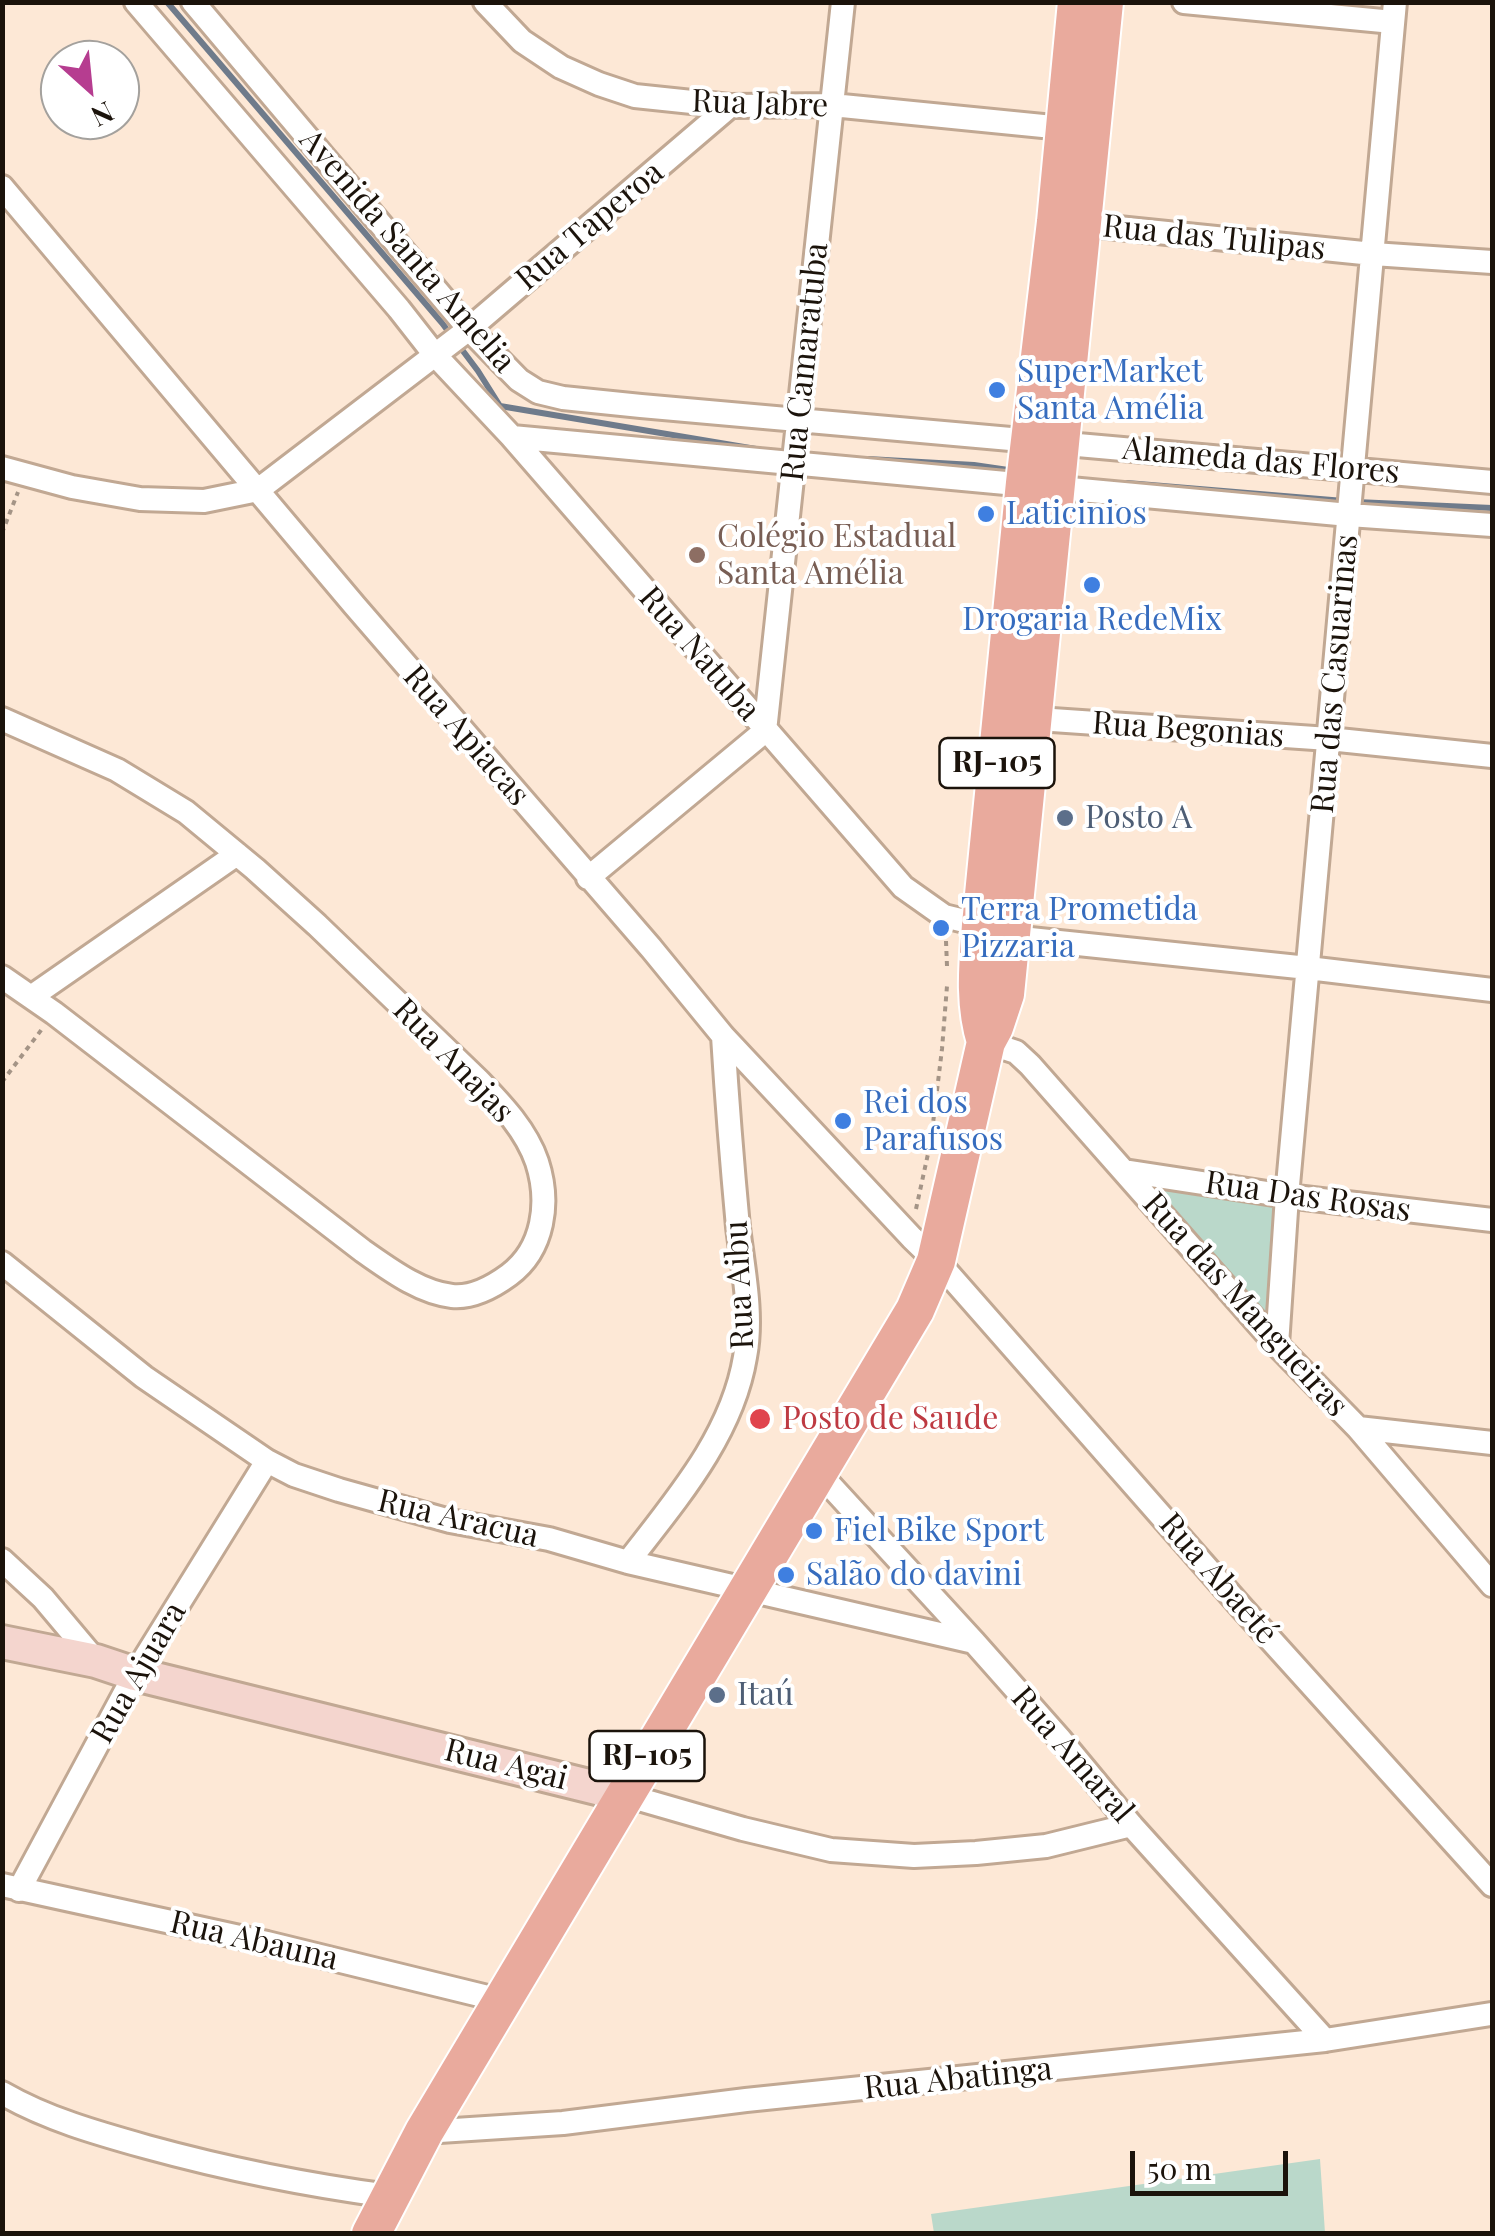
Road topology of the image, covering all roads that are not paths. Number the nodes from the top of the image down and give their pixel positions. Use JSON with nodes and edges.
{"nodes":[{"id":1,"x":136,"y":2,"type":"edge"},
{"id":2,"x":193,"y":2,"type":"edge"},
{"id":3,"x":485,"y":2,"type":"edge"},
{"id":4,"x":844,"y":2,"type":"edge"},
{"id":5,"x":1077,"y":2,"type":"edge"},
{"id":6,"x":1104,"y":2,"type":"edge"},
{"id":7,"x":1184,"y":2,"type":"edge"},
{"id":8,"x":1394,"y":12,"type":"edge"},
{"id":9,"x":832,"y":105,"type":"junction"},
{"id":10,"x":730,"y":106,"type":"junction"},
{"id":11,"x":1063,"y":128,"type":"junction"},
{"id":12,"x":2,"y":187,"type":"edge"},
{"id":13,"x":1069,"y":223,"type":"junction"},
{"id":14,"x":1372,"y":254,"type":"junction"},
{"id":15,"x":1492,"y":262,"type":"edge"},
{"id":16,"x":469,"y":329,"type":"junction"},
{"id":17,"x":436,"y":355,"type":"junction"},
{"id":18,"x":799,"y":420,"type":"junction"},
{"id":19,"x":512,"y":437,"type":"junction"},
{"id":20,"x":1045,"y":444,"type":"junction"},
{"id":21,"x":796,"y":462,"type":"junction"},
{"id":22,"x":1352,"y":468,"type":"junction"},
{"id":23,"x":14,"y":471,"type":"edge"},
{"id":24,"x":1492,"y":482,"type":"edge"},
{"id":25,"x":1040,"y":485,"type":"junction"},
{"id":26,"x":258,"y":490,"type":"junction"},
{"id":27,"x":1350,"y":515,"type":"junction"},
{"id":28,"x":1492,"y":525,"type":"edge"},
{"id":29,"x":2,"y":718,"type":"edge"},
{"id":30,"x":1017,"y":718,"type":"junction"},
{"id":31,"x":766,"y":730,"type":"junction"},
{"id":32,"x":1329,"y":739,"type":"junction"},
{"id":33,"x":1492,"y":756,"type":"edge"},
{"id":34,"x":237,"y":854,"type":"junction"},
{"id":35,"x":588,"y":878,"type":"junction"},
{"id":36,"x":996,"y":931,"type":"junction"},
{"id":37,"x":1308,"y":968,"type":"junction"},
{"id":38,"x":2,"y":976,"type":"edge"},
{"id":39,"x":1492,"y":990,"type":"edge"},
{"id":40,"x":31,"y":997,"type":"junction"},
{"id":41,"x":723,"y":1036,"type":"junction"},
{"id":42,"x":986,"y":1042,"type":"junction"},
{"id":43,"x":1124,"y":1171,"type":"junction"},
{"id":44,"x":1288,"y":1196,"type":"junction"},
{"id":45,"x":1492,"y":1220,"type":"edge"},
{"id":46,"x":931,"y":1256,"type":"junction"},
{"id":47,"x":2,"y":1262,"type":"edge"},
{"id":48,"x":1276,"y":1345,"type":"junction"},
{"id":49,"x":1358,"y":1428,"type":"junction"},
{"id":50,"x":1492,"y":1443,"type":"edge"},
{"id":51,"x":267,"y":1462,"type":"junction"},
{"id":52,"x":818,"y":1472,"type":"junction"},
{"id":53,"x":2,"y":1560,"type":"edge"},
{"id":54,"x":628,"y":1562,"type":"junction"},
{"id":55,"x":1492,"y":1584,"type":"edge"},
{"id":56,"x":748,"y":1589,"type":"junction"},
{"id":57,"x":2,"y":1642,"type":"edge"},
{"id":58,"x":974,"y":1642,"type":"junction"},
{"id":59,"x":96,"y":1661,"type":"junction"},
{"id":60,"x":135,"y":1674,"type":"junction"},
{"id":61,"x":625,"y":1795,"type":"junction"},
{"id":62,"x":1131,"y":1825,"type":"junction"},
{"id":63,"x":1492,"y":1885,"type":"edge"},
{"id":64,"x":11,"y":1887,"type":"edge"},
{"id":65,"x":504,"y":2001,"type":"junction"},
{"id":66,"x":1492,"y":2018,"type":"edge"},
{"id":67,"x":1325,"y":2040,"type":"junction"},
{"id":68,"x":2,"y":2093,"type":"edge"},
{"id":69,"x":424,"y":2132,"type":"junction"},
{"id":70,"x":389,"y":2196,"type":"junction"},
{"id":71,"x":372,"y":2234,"type":"edge"}],
"edges":[{"from":1,"to":17,"type":"street","name":"Avenida Santa Amelia"},
{"from":2,"to":16,"type":"street","name":"Avenida Santa Amelia"},
{"from":3,"to":10,"type":"street","name":"Rua Jabre"},
{"from":4,"to":9,"type":"street","name":"Rua Camaratuba"},
{"from":5,"to":11,"type":"main road","number":"RJ-105"},
{"from":6,"to":13,"type":"main road","number":"RJ-105"},
{"from":7,"to":8,"type":"street"},
{"from":8,"to":14,"type":"street","name":"Rua das Casuarinas"},
{"from":9,"to":10,"type":"street","name":"Rua Jabre"},
{"from":9,"to":11,"type":"street","name":"Rua Jabre"},
{"from":9,"to":18,"type":"street","name":"Rua Camaratuba"},
{"from":10,"to":16,"type":"street","name":"Rua Taperoa"},
{"from":11,"to":13,"type":"main road","number":"RJ-105"},
{"from":12,"to":26,"type":"street","name":"Rua Apiacas"},
{"from":13,"to":14,"type":"street","name":"Rua das Tulipas"},
{"from":13,"to":20,"type":"main road","number":"RJ-105"},
{"from":14,"to":15,"type":"street","name":"Rua das Tulipas"},
{"from":14,"to":22,"type":"street","name":"Rua das Casuarinas"},
{"from":16,"to":17,"type":"street","name":"Rua Taperoa"},
{"from":16,"to":18,"type":"street","name":"Avenida Santa Amelia"},
{"from":17,"to":19,"type":"street","name":"Rua Natuba"},
{"from":17,"to":26,"type":"street","name":"Rua Taperoa"},
{"from":18,"to":20,"type":"street","name":"Avenida Santa Amelia"},
{"from":18,"to":21,"type":"street","name":"Rua Camaratuba"},
{"from":19,"to":21,"type":"street"},
{"from":19,"to":31,"type":"street","name":"Rua Natuba"},
{"from":20,"to":22,"type":"street","name":"Alameda das Flores"},
{"from":20,"to":25,"type":"main road","number":"RJ-105"},
{"from":21,"to":25,"type":"street"},
{"from":21,"to":31,"type":"street","name":"Rua Camaratuba"},
{"from":22,"to":24,"type":"street","name":"Alameda das Flores"},
{"from":22,"to":27,"type":"street","name":"Rua das Casuarinas"},
{"from":23,"to":26,"type":"street"},
{"from":25,"to":27,"type":"street"},
{"from":25,"to":30,"type":"main road","number":"RJ-105"},
{"from":26,"to":35,"type":"street","name":"Rua Apiacas"},
{"from":27,"to":28,"type":"street"},
{"from":27,"to":32,"type":"street","name":"Rua das Casuarinas"},
{"from":29,"to":34,"type":"street","name":"Rua Anajas"},
{"from":30,"to":32,"type":"street","name":"Rua Begonias"},
{"from":30,"to":36,"type":"main road","number":"RJ-105"},
{"from":31,"to":35,"type":"street"},
{"from":31,"to":36,"type":"street","name":"Rua Natuba"},
{"from":32,"to":33,"type":"street","name":"Rua Begonias"},
{"from":32,"to":37,"type":"street","name":"Rua das Casuarinas"},
{"from":34,"to":40,"type":"street"},
{"from":34,"to":40,"type":"street","name":"Rua Anajas"},
{"from":35,"to":41,"type":"street","name":"Rua Apiacas"},
{"from":36,"to":37,"type":"street","name":"Rua Natuba"},
{"from":36,"to":42,"type":"main road","number":"RJ-105"},
{"from":37,"to":39,"type":"street","name":"Rua Natuba"},
{"from":37,"to":44,"type":"street","name":"Rua das Casuarinas"},
{"from":38,"to":40,"type":"street","name":"Rua Anajas"},
{"from":41,"to":46,"type":"street","name":"Rua Apiacas"},
{"from":41,"to":54,"type":"street","name":"Rua Aibu"},
{"from":42,"to":43,"type":"street","name":"Rua das Mangueiras"},
{"from":42,"to":46,"type":"main road","number":"RJ-105"},
{"from":43,"to":44,"type":"street","name":"Rua Das Rosas"},
{"from":43,"to":48,"type":"street","name":"Rua das Mangueiras"},
{"from":44,"to":45,"type":"street","name":"Rua Das Rosas"},
{"from":44,"to":48,"type":"street","name":"Rua das Casuarinas"},
{"from":46,"to":52,"type":"main road","number":"RJ-105"},
{"from":46,"to":63,"type":"street","name":"Rua Abaeté"},
{"from":47,"to":51,"type":"street","name":"Rua Aracua"},
{"from":48,"to":49,"type":"street","name":"Rua das Mangueiras"},
{"from":49,"to":50,"type":"street"},
{"from":49,"to":55,"type":"street","name":"Rua das Mangueiras"},
{"from":51,"to":54,"type":"street","name":"Rua Aracua"},
{"from":51,"to":60,"type":"street","name":"Rua Ajuara"},
{"from":52,"to":56,"type":"main road","number":"RJ-105"},
{"from":52,"to":58,"type":"street","name":"Rua Amaral"},
{"from":53,"to":59,"type":"street"},
{"from":54,"to":56,"type":"street","name":"Rua Aracua"},
{"from":56,"to":58,"type":"street","name":"Rua Aracua"},
{"from":56,"to":61,"type":"main road","number":"RJ-105"},
{"from":57,"to":59,"type":"street","name":"Rua Agai"},
{"from":58,"to":62,"type":"street","name":"Rua Amaral"},
{"from":59,"to":60,"type":"street","name":"Rua Agai"},
{"from":60,"to":61,"type":"street","name":"Rua Agai"},
{"from":60,"to":64,"type":"street","name":"Rua Ajuara"},
{"from":61,"to":62,"type":"street","name":"Rua Agai"},
{"from":61,"to":65,"type":"main road","number":"RJ-105"},
{"from":62,"to":67,"type":"street","name":"Rua Amaral"},
{"from":64,"to":65,"type":"street","name":"Rua Abauna"},
{"from":65,"to":69,"type":"main road","number":"RJ-105"},
{"from":66,"to":67,"type":"street","name":"Rua Abatinga"},
{"from":67,"to":69,"type":"street","name":"Rua Abatinga"},
{"from":68,"to":70,"type":"street"},
{"from":69,"to":70,"type":"main road","number":"RJ-105"},
{"from":70,"to":71,"type":"main road","number":"RJ-105"}]}
